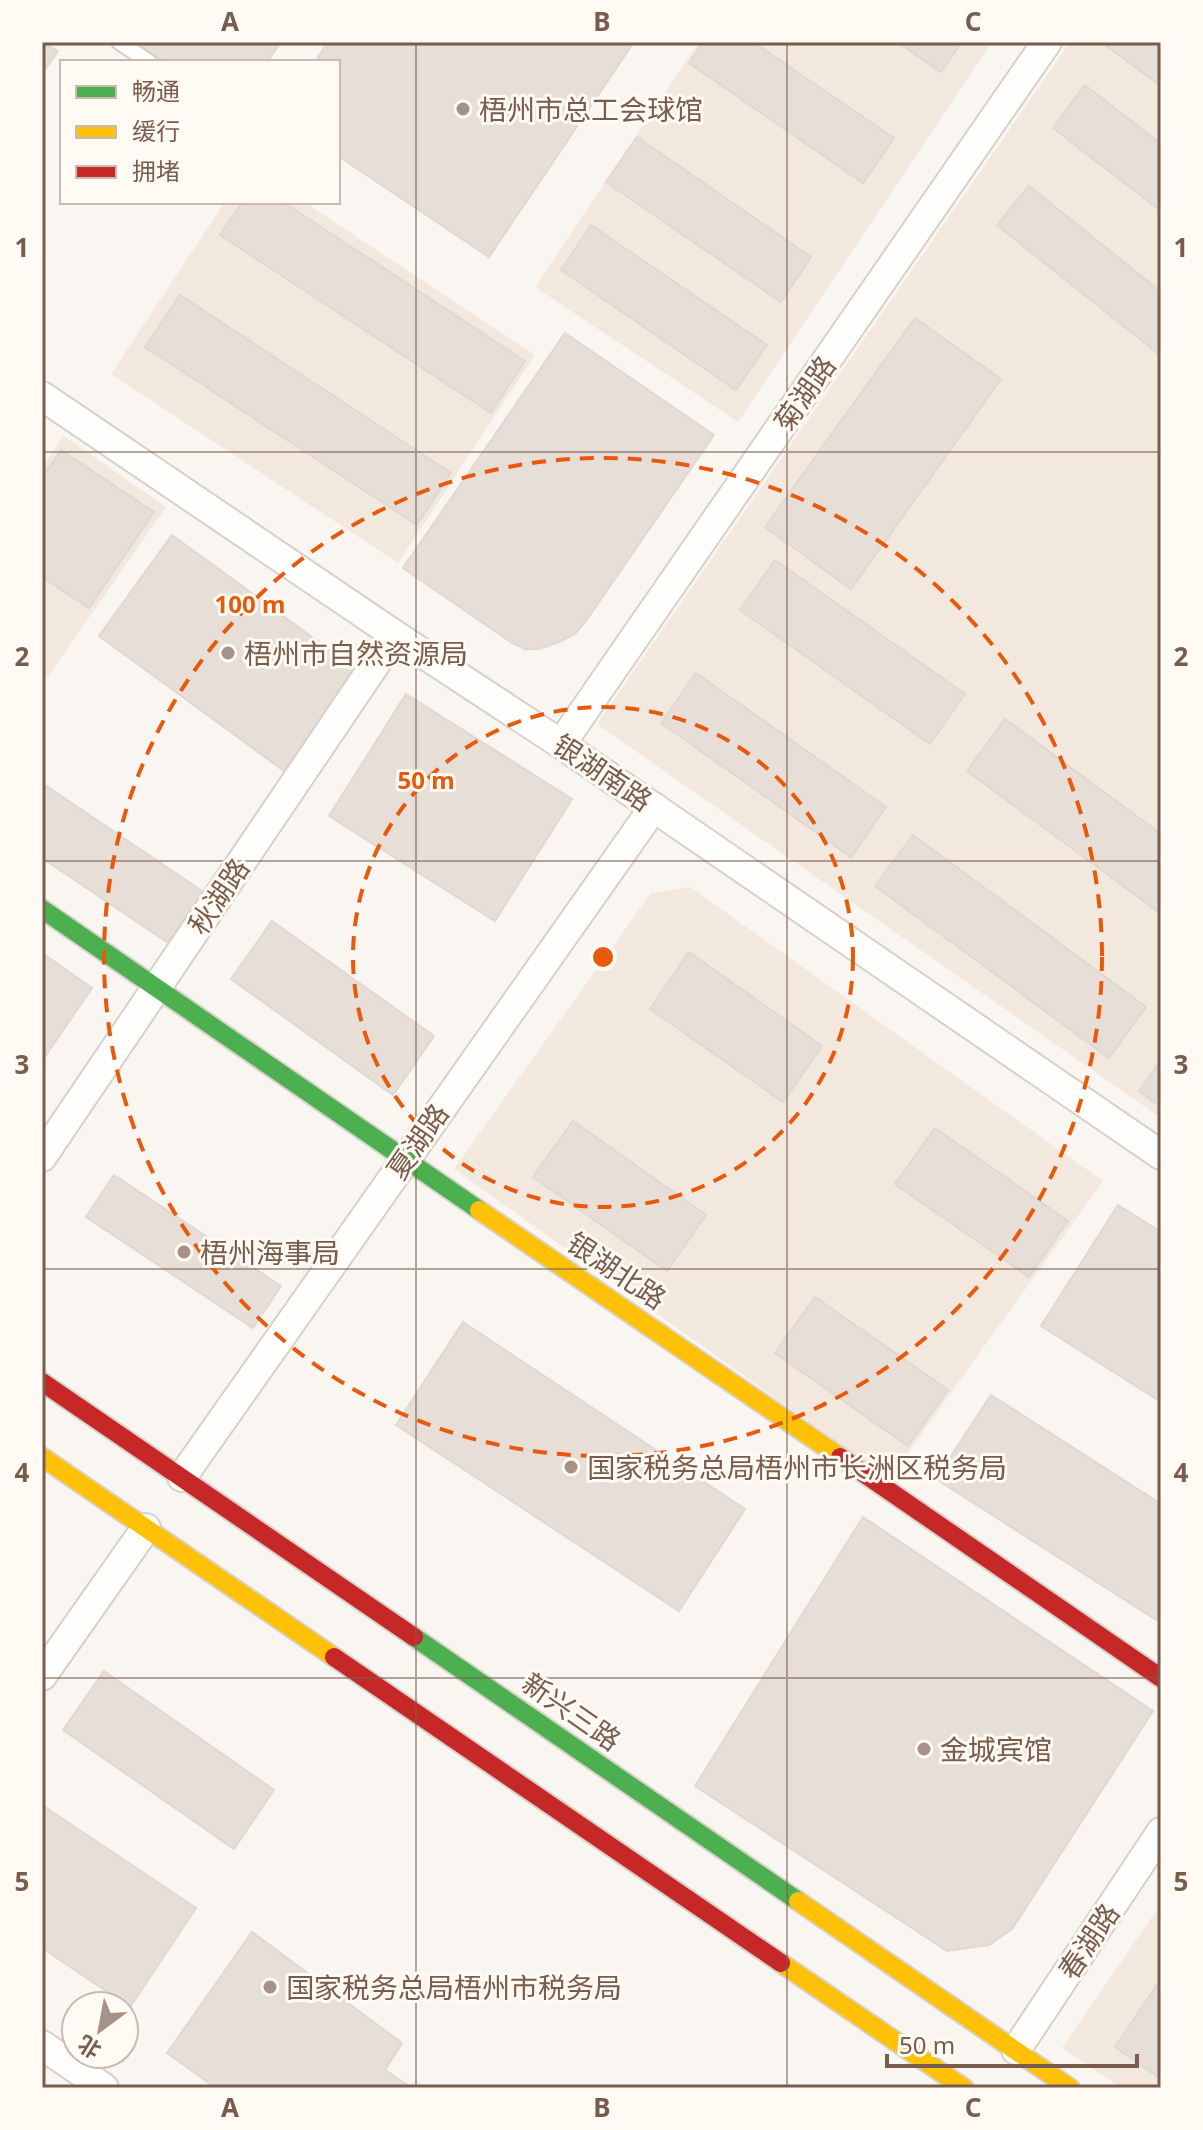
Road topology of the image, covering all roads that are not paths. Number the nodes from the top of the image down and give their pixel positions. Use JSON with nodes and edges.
{"nodes":[{"id":1,"x":119,"y":42,"type":"edge"},
{"id":2,"x":1047,"y":42,"type":"edge"},
{"id":3,"x":146,"y":60,"type":"edge"},
{"id":4,"x":42,"y":396,"type":"edge"},
{"id":5,"x":395,"y":635,"type":"junction"},
{"id":6,"x":561,"y":744,"type":"junction"},
{"id":7,"x":654,"y":807,"type":"junction"},
{"id":8,"x":42,"y":909,"type":"edge"},
{"id":9,"x":156,"y":988,"type":"junction"},
{"id":10,"x":1161,"y":1155,"type":"edge"},
{"id":11,"x":42,"y":1157,"type":"edge"},
{"id":12,"x":405,"y":1158,"type":"junction"},
{"id":13,"x":42,"y":1382,"type":"edge"},
{"id":14,"x":42,"y":1457,"type":"edge"},
{"id":15,"x":182,"y":1477,"type":"junction"},
{"id":16,"x":146,"y":1528,"type":"junction"},
{"id":17,"x":42,"y":1676,"type":"edge"},
{"id":18,"x":1161,"y":1678,"type":"edge"},
{"id":19,"x":1161,"y":1832,"type":"edge"},
{"id":20,"x":42,"y":2045,"type":"edge"},
{"id":21,"x":1016,"y":2050,"type":"junction"},
{"id":22,"x":104,"y":2088,"type":"edge"},
{"id":23,"x":964,"y":2088,"type":"edge"},
{"id":24,"x":1070,"y":2088,"type":"edge"}],
"edges":[{"from":1,"to":3,"type":"lane"},
{"from":2,"to":6,"type":"street","name":"菊湖路"},
{"from":4,"to":5,"type":"street","name":"银湖南路"},
{"from":5,"to":6,"type":"street","name":"银湖南路"},
{"from":5,"to":9,"type":"street","name":"秋湖路"},
{"from":6,"to":7,"type":"street","name":"银湖南路"},
{"from":7,"to":10,"type":"street","name":"银湖南路"},
{"from":7,"to":12,"type":"street","name":"夏湖路"},
{"from":8,"to":9,"type":"main road","name":"银湖北路"},
{"from":9,"to":11,"type":"street","name":"秋湖路"},
{"from":9,"to":12,"type":"main road","name":"银湖北路"},
{"from":12,"to":15,"type":"street","name":"夏湖路"},
{"from":12,"to":18,"type":"main road","name":"银湖北路"},
{"from":13,"to":15,"type":"main road","name":"新兴三路"},
{"from":14,"to":16,"type":"main road"},
{"from":15,"to":21,"type":"main road","name":"新兴三路"},
{"from":16,"to":17,"type":"street"},
{"from":16,"to":23,"type":"main road"},
{"from":19,"to":21,"type":"street","name":"春湖路"},
{"from":20,"to":22,"type":"street"},
{"from":21,"to":24,"type":"main road","name":"新兴三路"}]}
